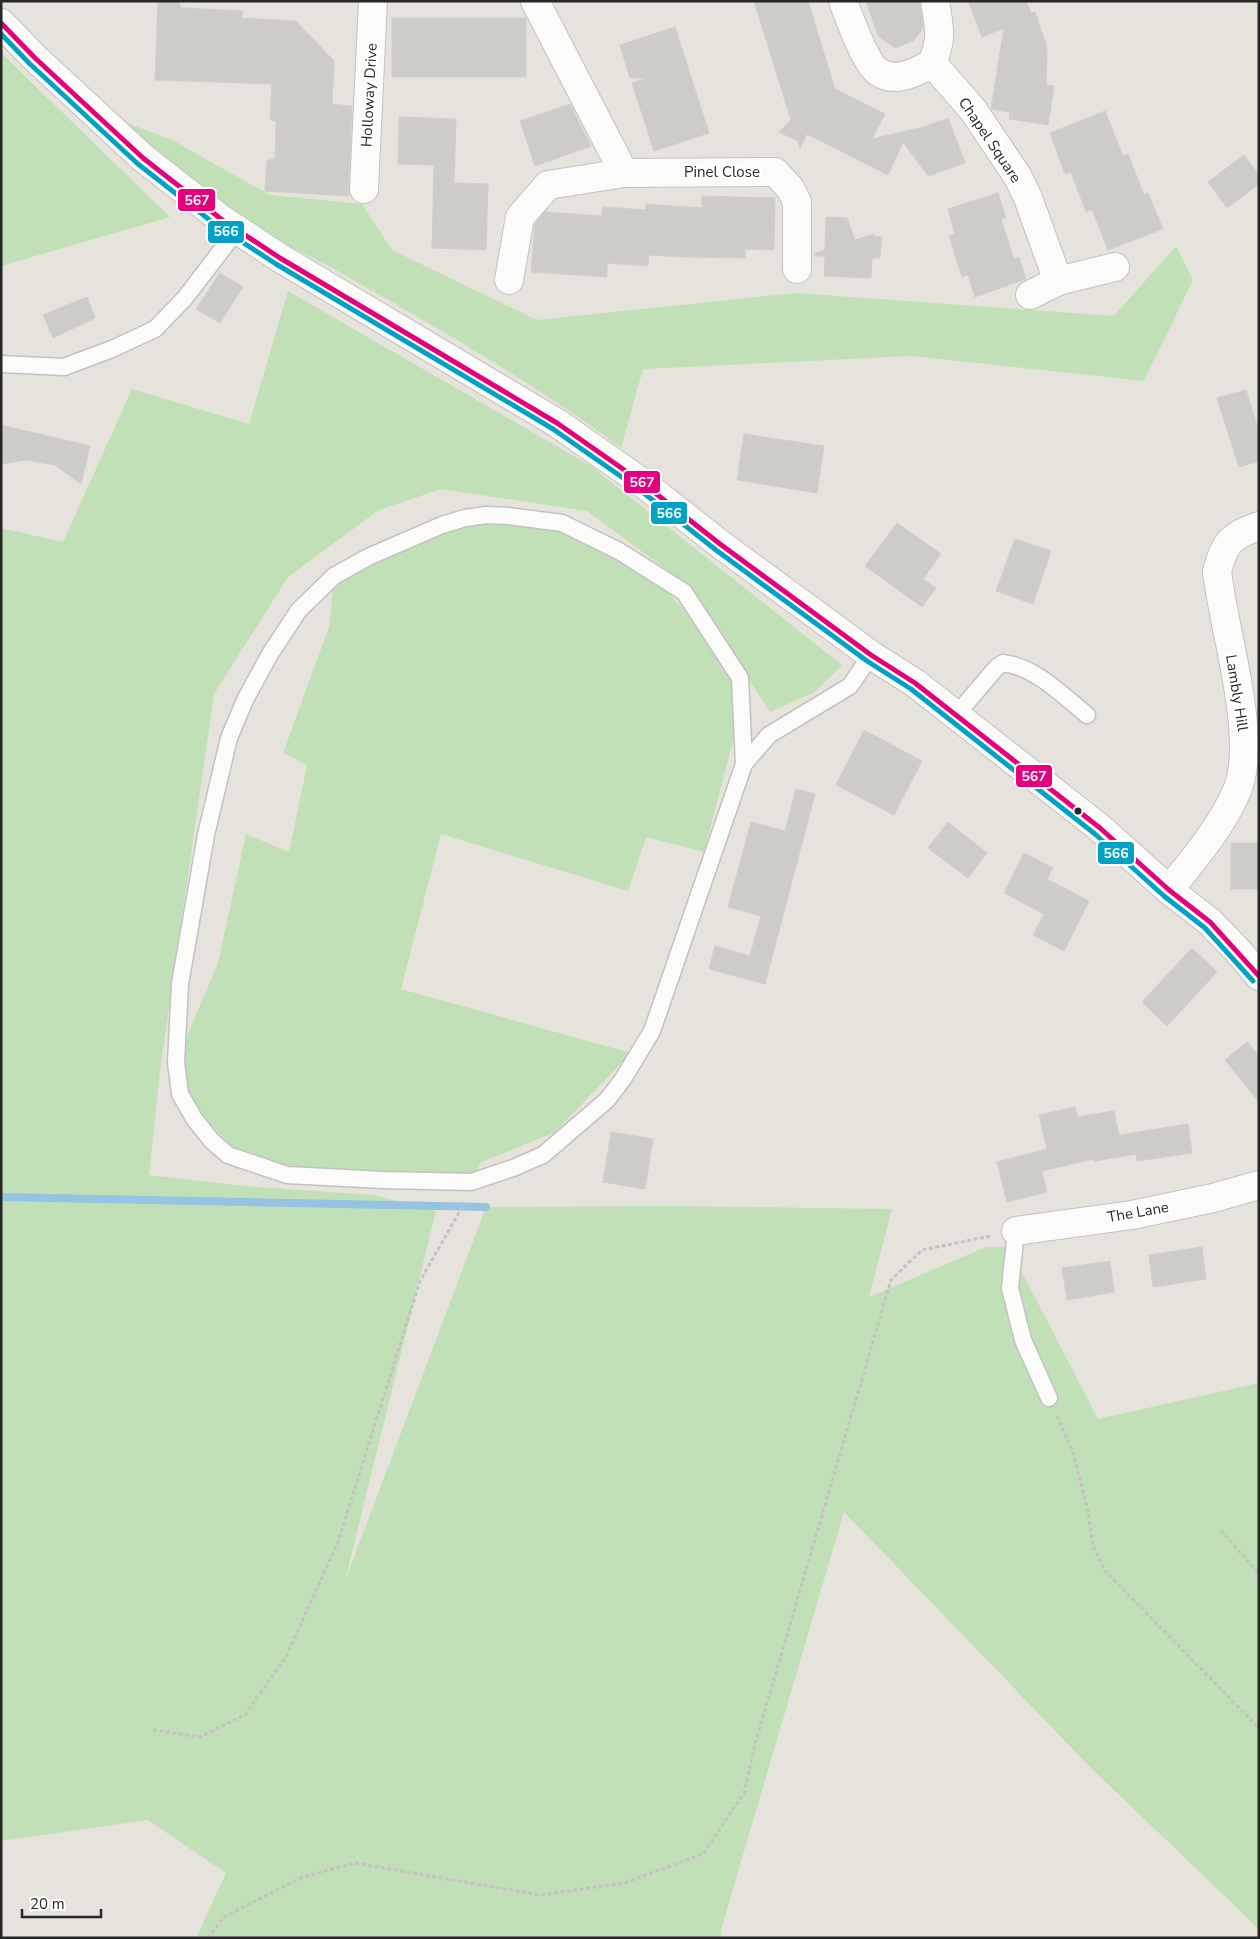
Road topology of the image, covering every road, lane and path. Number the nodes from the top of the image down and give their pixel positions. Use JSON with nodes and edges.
{"nodes":[{"id":1,"x":373,"y":1,"type":"edge"},
{"id":2,"x":535,"y":1,"type":"edge"},
{"id":3,"x":843,"y":1,"type":"edge"},
{"id":4,"x":935,"y":1,"type":"edge"},
{"id":5,"x":1,"y":23,"type":"edge"},
{"id":6,"x":932,"y":63,"type":"junction"},
{"id":7,"x":624,"y":172,"type":"junction"},
{"id":8,"x":364,"y":189,"type":"dead end"},
{"id":9,"x":237,"y":230,"type":"junction"},
{"id":10,"x":1115,"y":267,"type":"dead end"},
{"id":11,"x":797,"y":269,"type":"dead end"},
{"id":12,"x":509,"y":280,"type":"dead end"},
{"id":13,"x":1058,"y":281,"type":"junction"},
{"id":14,"x":1030,"y":295,"type":"dead end"},
{"id":15,"x":1,"y":364,"type":"edge"},
{"id":16,"x":1259,"y":526,"type":"edge"},
{"id":17,"x":871,"y":655,"type":"junction"},
{"id":18,"x":1087,"y":714,"type":"dead end"},
{"id":19,"x":956,"y":715,"type":"junction"},
{"id":20,"x":744,"y":764,"type":"junction"},
{"id":21,"x":1169,"y":890,"type":"junction"},
{"id":22,"x":1259,"y":976,"type":"edge"},
{"id":23,"x":1259,"y":1185,"type":"edge"},
{"id":24,"x":468,"y":1196,"type":"dead end"},
{"id":25,"x":1016,"y":1231,"type":"junction"},
{"id":26,"x":1049,"y":1398,"type":"joint"},
{"id":27,"x":1221,"y":1530,"type":"dead end"},
{"id":28,"x":1259,"y":1574,"type":"edge"},
{"id":29,"x":1259,"y":1728,"type":"edge"},
{"id":30,"x":153,"y":1730,"type":"dead end"},
{"id":31,"x":208,"y":1938,"type":"edge"}],
"edges":[{"from":1,"to":8,"type":"street","name":"Holloway Drive"},
{"from":2,"to":7,"type":"street"},
{"from":3,"to":6,"type":"street"},
{"from":4,"to":6,"type":"street"},
{"from":5,"to":9,"type":"street"},
{"from":6,"to":13,"type":"street","name":"Chapel Square"},
{"from":7,"to":11,"type":"street","name":"Pinel Close"},
{"from":7,"to":12,"type":"street","name":"Pinel Close"},
{"from":9,"to":15,"type":"lane"},
{"from":9,"to":17,"type":"street"},
{"from":10,"to":13,"type":"street"},
{"from":13,"to":14,"type":"street"},
{"from":16,"to":21,"type":"street","name":"Lambly Hill"},
{"from":17,"to":19,"type":"street"},
{"from":17,"to":20,"type":"lane"},
{"from":18,"to":19,"type":"lane"},
{"from":19,"to":21,"type":"street"},
{"from":20,"to":20,"type":"lane"},
{"from":21,"to":22,"type":"street"},
{"from":23,"to":25,"type":"street","name":"The Lane"},
{"from":24,"to":30,"type":"path"},
{"from":25,"to":26,"type":"lane"},
{"from":25,"to":31,"type":"path"},
{"from":26,"to":29,"type":"path"},
{"from":27,"to":28,"type":"path"}]}
